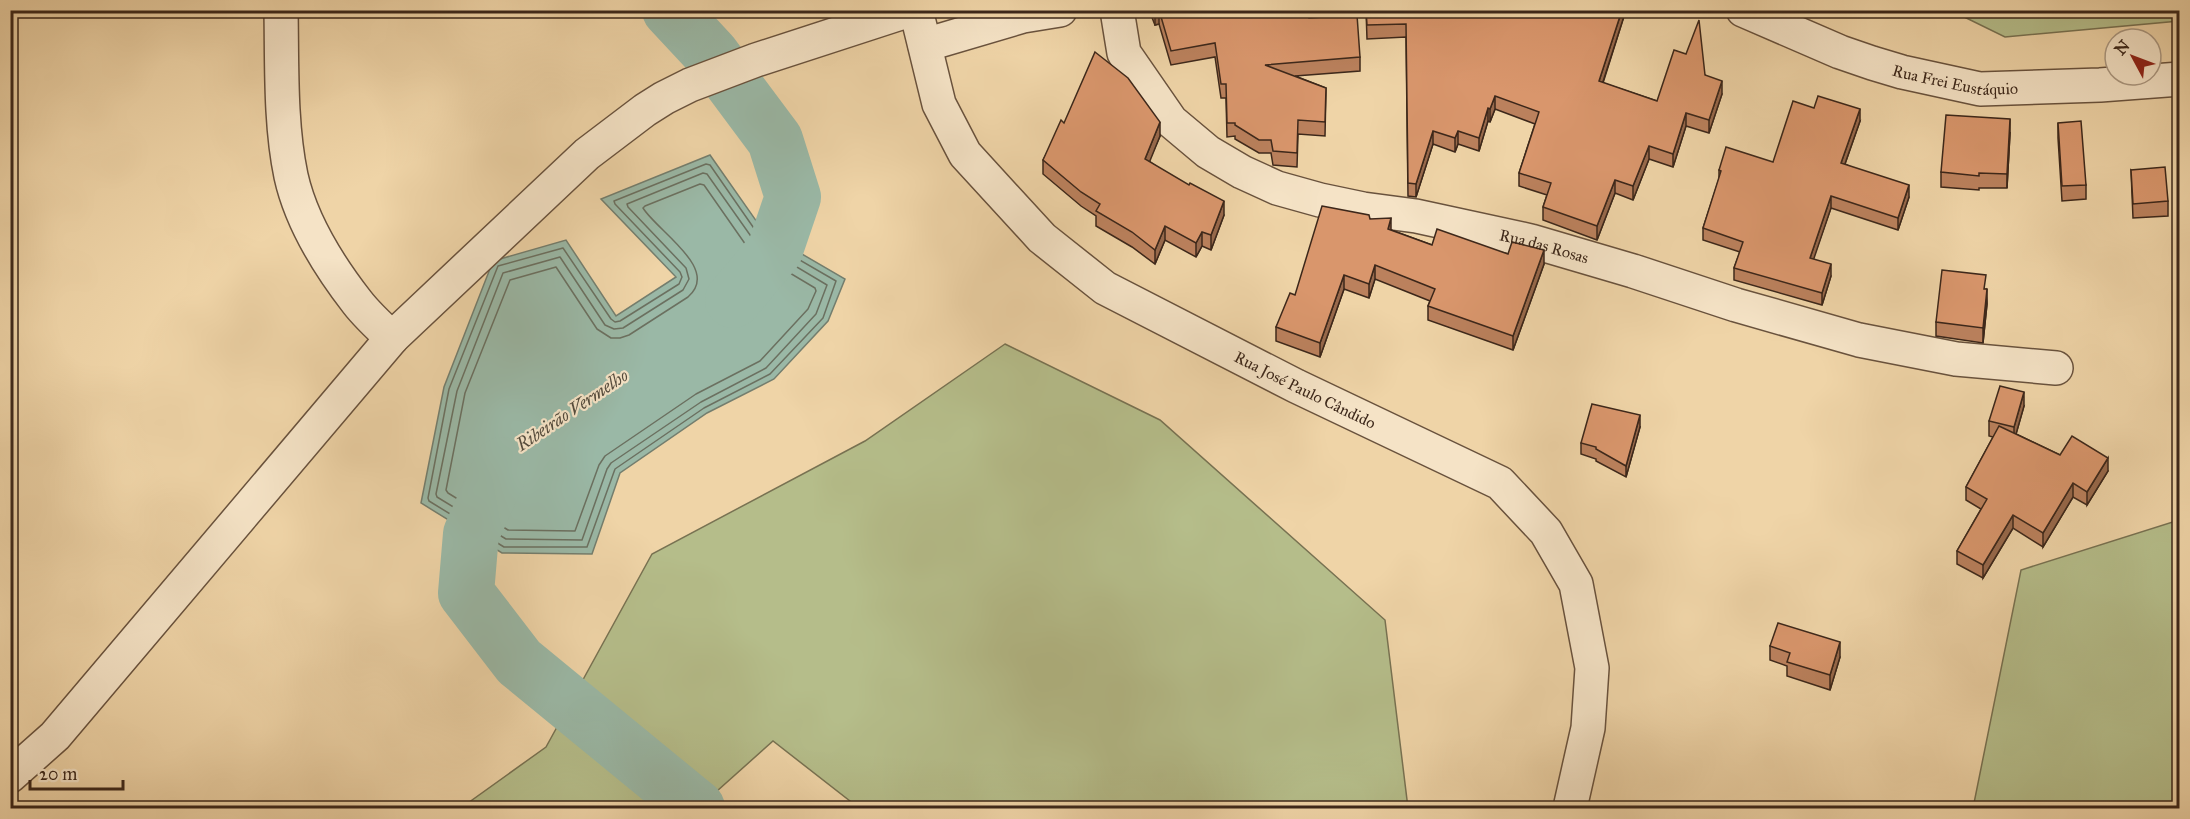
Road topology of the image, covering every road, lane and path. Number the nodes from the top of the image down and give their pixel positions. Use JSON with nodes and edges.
{"nodes":[{"id":1,"x":281,"y":10,"type":"edge"},
{"id":2,"x":910,"y":10,"type":"edge"},
{"id":3,"x":916,"y":10,"type":"edge"},
{"id":4,"x":1060,"y":10,"type":"edge"},
{"id":5,"x":1117,"y":10,"type":"edge"},
{"id":6,"x":1743,"y":10,"type":"edge"},
{"id":7,"x":1023,"y":13,"type":"edge"},
{"id":8,"x":925,"y":45,"type":"junction"},
{"id":9,"x":2180,"y":79,"type":"edge"},
{"id":10,"x":392,"y":338,"type":"junction"},
{"id":11,"x":2055,"y":368,"type":"dead end"},
{"id":12,"x":10,"y":776,"type":"edge"},
{"id":13,"x":1570,"y":808,"type":"edge"}],
"edges":[{"from":1,"to":10,"type":"street"},
{"from":2,"to":10,"type":"street"},
{"from":3,"to":8,"type":"street","name":"Rua José Paulo Cândido"},
{"from":4,"to":7,"type":"street"},
{"from":5,"to":11,"type":"street","name":"Rua das Rosas"},
{"from":6,"to":9,"type":"street","name":"Rua Frei Eustáquio"},
{"from":7,"to":8,"type":"street"},
{"from":8,"to":13,"type":"street","name":"Rua José Paulo Cândido"},
{"from":10,"to":12,"type":"street"}]}
